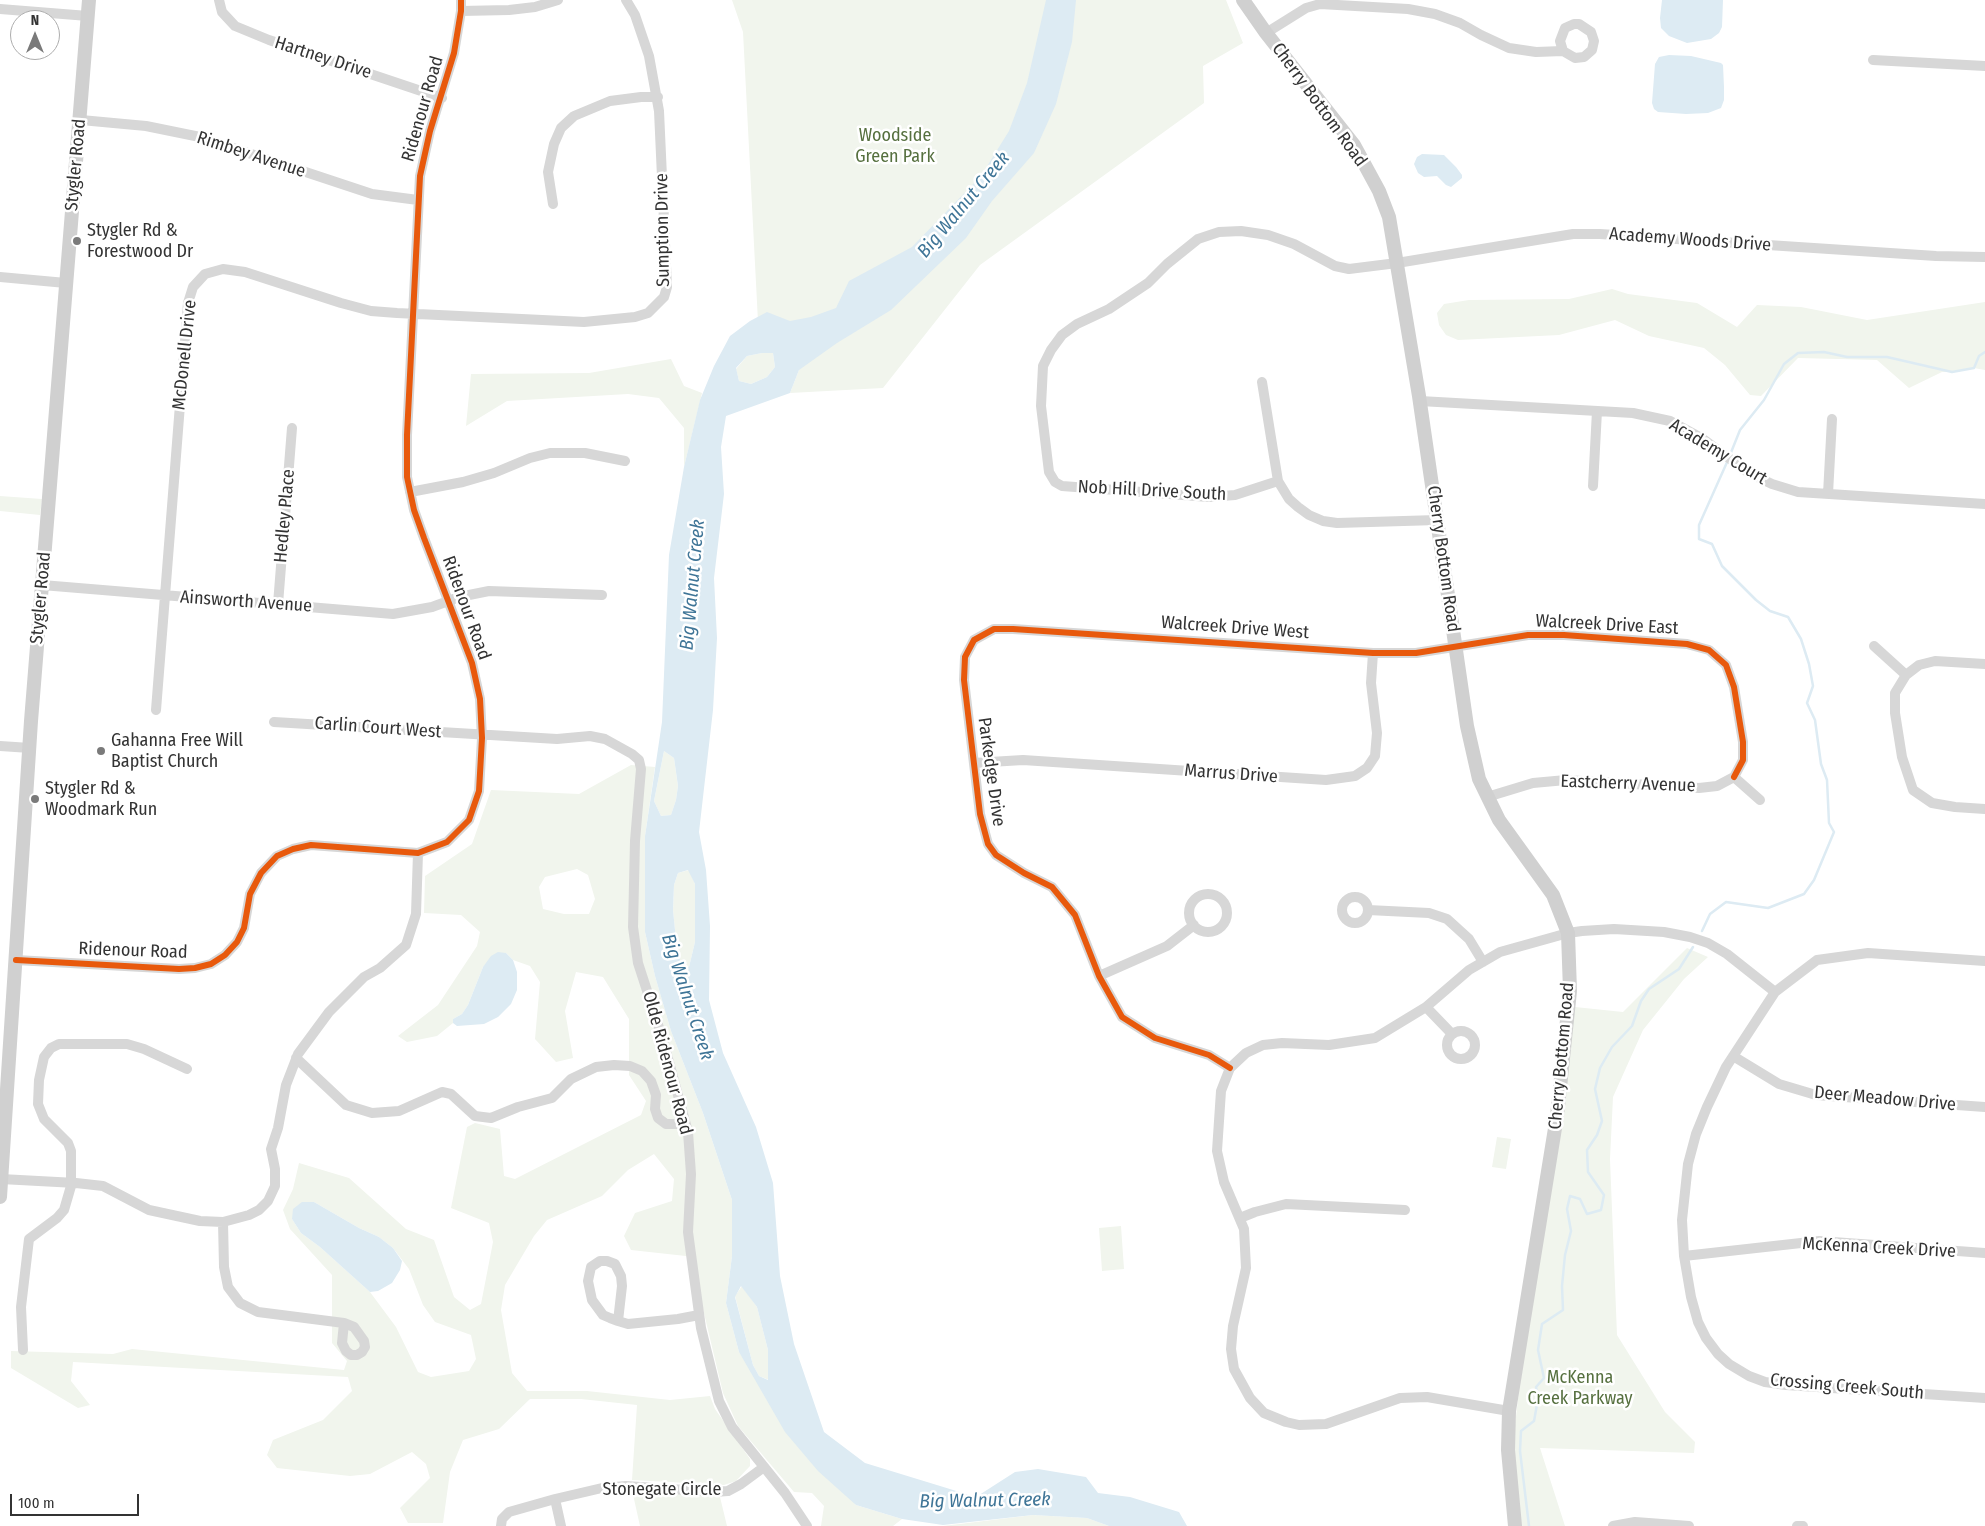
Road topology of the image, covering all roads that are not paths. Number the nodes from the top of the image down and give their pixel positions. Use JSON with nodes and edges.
{"nodes":[{"id":1,"x":90,"y":0,"type":"edge"},
{"id":2,"x":218,"y":0,"type":"edge"},
{"id":3,"x":558,"y":0,"type":"edge"},
{"id":4,"x":626,"y":0,"type":"edge"},
{"id":5,"x":1243,"y":0,"type":"edge"},
{"id":6,"x":461,"y":5,"type":"edge"},
{"id":7,"x":0,"y":9,"type":"edge"},
{"id":8,"x":88,"y":16,"type":"junction"},
{"id":9,"x":1266,"y":33,"type":"junction"},
{"id":10,"x":1562,"y":51,"type":"dead end"},
{"id":11,"x":1873,"y":60,"type":"dead end"},
{"id":12,"x":1985,"y":66,"type":"edge"},
{"id":13,"x":658,"y":96,"type":"junction"},
{"id":14,"x":442,"y":98,"type":"junction"},
{"id":15,"x":81,"y":120,"type":"junction"},
{"id":16,"x":418,"y":200,"type":"junction"},
{"id":17,"x":553,"y":204,"type":"dead end"},
{"id":18,"x":1985,"y":257,"type":"edge"},
{"id":19,"x":1397,"y":263,"type":"junction"},
{"id":20,"x":0,"y":277,"type":"edge"},
{"id":21,"x":66,"y":283,"type":"junction"},
{"id":22,"x":413,"y":314,"type":"junction"},
{"id":23,"x":1262,"y":382,"type":"dead end"},
{"id":24,"x":1420,"y":401,"type":"junction"},
{"id":25,"x":1597,"y":411,"type":"junction"},
{"id":26,"x":1832,"y":419,"type":"dead end"},
{"id":27,"x":292,"y":428,"type":"dead end"},
{"id":28,"x":625,"y":461,"type":"dead end"},
{"id":29,"x":1278,"y":481,"type":"junction"},
{"id":30,"x":1055,"y":482,"type":"joint"},
{"id":31,"x":1594,"y":486,"type":"dead end"},
{"id":32,"x":410,"y":492,"type":"junction"},
{"id":33,"x":1828,"y":494,"type":"junction"},
{"id":34,"x":1985,"y":504,"type":"edge"},
{"id":35,"x":1437,"y":520,"type":"junction"},
{"id":36,"x":42,"y":585,"type":"junction"},
{"id":37,"x":165,"y":595,"type":"junction"},
{"id":38,"x":602,"y":595,"type":"dead end"},
{"id":39,"x":449,"y":601,"type":"junction"},
{"id":40,"x":278,"y":604,"type":"junction"},
{"id":41,"x":1012,"y":629,"type":"joint"},
{"id":42,"x":1455,"y":645,"type":"junction"},
{"id":43,"x":1874,"y":646,"type":"dead end"},
{"id":44,"x":1373,"y":653,"type":"junction"},
{"id":45,"x":1985,"y":664,"type":"edge"},
{"id":46,"x":1906,"y":675,"type":"junction"},
{"id":47,"x":156,"y":710,"type":"dead end"},
{"id":48,"x":274,"y":722,"type":"dead end"},
{"id":49,"x":482,"y":735,"type":"junction"},
{"id":50,"x":605,"y":739,"type":"joint"},
{"id":51,"x":0,"y":746,"type":"edge"},
{"id":52,"x":30,"y":748,"type":"junction"},
{"id":53,"x":974,"y":763,"type":"junction"},
{"id":54,"x":1734,"y":777,"type":"junction"},
{"id":55,"x":1487,"y":797,"type":"junction"},
{"id":56,"x":1760,"y":800,"type":"dead end"},
{"id":57,"x":1985,"y":809,"type":"edge"},
{"id":58,"x":418,"y":853,"type":"junction"},
{"id":59,"x":1368,"y":910,"type":"dead end"},
{"id":60,"x":1194,"y":925,"type":"dead end"},
{"id":61,"x":1568,"y":933,"type":"junction"},
{"id":62,"x":16,"y":960,"type":"junction"},
{"id":63,"x":1985,"y":961,"type":"edge"},
{"id":64,"x":1483,"y":962,"type":"junction"},
{"id":65,"x":1099,"y":976,"type":"junction"},
{"id":66,"x":1774,"y":992,"type":"junction"},
{"id":67,"x":1426,"y":1007,"type":"junction"},
{"id":68,"x":1452,"y":1034,"type":"dead end"},
{"id":69,"x":1733,"y":1056,"type":"junction"},
{"id":70,"x":296,"y":1058,"type":"junction"},
{"id":71,"x":1230,"y":1068,"type":"junction"},
{"id":72,"x":187,"y":1069,"type":"dead end"},
{"id":73,"x":1985,"y":1107,"type":"edge"},
{"id":74,"x":685,"y":1124,"type":"junction"},
{"id":75,"x":1,"y":1179,"type":"junction"},
{"id":76,"x":71,"y":1182,"type":"junction"},
{"id":77,"x":0,"y":1197,"type":"edge"},
{"id":78,"x":1405,"y":1210,"type":"dead end"},
{"id":79,"x":1240,"y":1218,"type":"junction"},
{"id":80,"x":223,"y":1222,"type":"junction"},
{"id":81,"x":1985,"y":1253,"type":"edge"},
{"id":82,"x":1684,"y":1256,"type":"junction"},
{"id":83,"x":699,"y":1315,"type":"junction"},
{"id":84,"x":618,"y":1321,"type":"junction"},
{"id":85,"x":344,"y":1323,"type":"dead end"},
{"id":86,"x":23,"y":1350,"type":"dead end"},
{"id":87,"x":1985,"y":1398,"type":"edge"},
{"id":88,"x":1509,"y":1411,"type":"junction"},
{"id":89,"x":764,"y":1467,"type":"junction"},
{"id":90,"x":555,"y":1499,"type":"junction"},
{"id":91,"x":501,"y":1526,"type":"edge"},
{"id":92,"x":561,"y":1526,"type":"edge"},
{"id":93,"x":807,"y":1526,"type":"edge"},
{"id":94,"x":1515,"y":1526,"type":"edge"},
{"id":95,"x":1613,"y":1526,"type":"edge"},
{"id":96,"x":1689,"y":1526,"type":"edge"},
{"id":97,"x":1797,"y":1526,"type":"edge"},
{"id":98,"x":1802,"y":1526,"type":"edge"}],
"edges":[{"from":1,"to":8,"type":"main road","name":"Stygler Road"},
{"from":2,"to":14,"type":"street","name":"Hartney Drive"},
{"from":3,"to":6,"type":"street"},
{"from":4,"to":13,"type":"street","name":"Sumption Drive"},
{"from":5,"to":9,"type":"main road","name":"Cherry Bottom Road"},
{"from":6,"to":14,"type":"street","name":"Ridenour Road"},
{"from":7,"to":8,"type":"street"},
{"from":8,"to":15,"type":"main road","name":"Stygler Road"},
{"from":9,"to":10,"type":"street"},
{"from":9,"to":19,"type":"main road","name":"Cherry Bottom Road"},
{"from":11,"to":12,"type":"street"},
{"from":13,"to":17,"type":"street"},
{"from":13,"to":22,"type":"street","name":"Sumption Drive"},
{"from":14,"to":16,"type":"street","name":"Ridenour Road"},
{"from":15,"to":16,"type":"street","name":"Rimbey Avenue"},
{"from":15,"to":21,"type":"main road","name":"Stygler Road"},
{"from":16,"to":22,"type":"street","name":"Ridenour Road"},
{"from":18,"to":19,"type":"street","name":"Academy Woods Drive"},
{"from":19,"to":24,"type":"main road","name":"Cherry Bottom Road"},
{"from":19,"to":30,"type":"street","name":"Academy Woods Drive"},
{"from":20,"to":21,"type":"street"},
{"from":21,"to":36,"type":"main road","name":"Stygler Road"},
{"from":22,"to":32,"type":"street","name":"Ridenour Road"},
{"from":22,"to":37,"type":"street","name":"McDonell Drive"},
{"from":23,"to":29,"type":"street"},
{"from":24,"to":25,"type":"street","name":"Academy Court"},
{"from":24,"to":35,"type":"main road","name":"Cherry Bottom Road"},
{"from":25,"to":31,"type":"street"},
{"from":25,"to":33,"type":"street","name":"Academy Court"},
{"from":26,"to":33,"type":"street"},
{"from":27,"to":40,"type":"street","name":"Hedley Place"},
{"from":28,"to":32,"type":"street"},
{"from":29,"to":30,"type":"street","name":"Nob Hill Drive South"},
{"from":29,"to":35,"type":"street"},
{"from":32,"to":39,"type":"street","name":"Ridenour Road"},
{"from":33,"to":34,"type":"street","name":"Academy Court"},
{"from":35,"to":42,"type":"main road","name":"Cherry Bottom Road"},
{"from":36,"to":37,"type":"street","name":"Ainsworth Avenue"},
{"from":36,"to":52,"type":"main road","name":"Stygler Road"},
{"from":37,"to":40,"type":"street","name":"Ainsworth Avenue"},
{"from":37,"to":47,"type":"street","name":"McDonell Drive"},
{"from":38,"to":39,"type":"street","name":"Ainsworth Avenue"},
{"from":39,"to":40,"type":"street","name":"Ainsworth Avenue"},
{"from":39,"to":49,"type":"street","name":"Ridenour Road"},
{"from":41,"to":44,"type":"street","name":"Walcreek Drive West"},
{"from":41,"to":53,"type":"street","name":"Parkedge Drive"},
{"from":42,"to":44,"type":"street","name":"Walcreek Drive West"},
{"from":42,"to":54,"type":"street","name":"Walcreek Drive East"},
{"from":42,"to":55,"type":"main road","name":"Cherry Bottom Road"},
{"from":43,"to":46,"type":"street"},
{"from":44,"to":53,"type":"street","name":"Marrus Drive"},
{"from":45,"to":46,"type":"street"},
{"from":46,"to":57,"type":"street"},
{"from":48,"to":49,"type":"street","name":"Carlin Court West"},
{"from":49,"to":50,"type":"street","name":"Carlin Court West"},
{"from":49,"to":58,"type":"street","name":"Ridenour Road"},
{"from":50,"to":74,"type":"street","name":"Olde Ridenour Road"},
{"from":51,"to":52,"type":"street"},
{"from":52,"to":62,"type":"main road","name":"Stygler Road"},
{"from":53,"to":65,"type":"street","name":"Parkedge Drive"},
{"from":54,"to":55,"type":"street","name":"Eastcherry Avenue"},
{"from":54,"to":56,"type":"street"},
{"from":55,"to":61,"type":"main road","name":"Cherry Bottom Road"},
{"from":58,"to":62,"type":"street","name":"Ridenour Road"},
{"from":58,"to":70,"type":"street"},
{"from":59,"to":64,"type":"street"},
{"from":60,"to":65,"type":"street"},
{"from":61,"to":64,"type":"street"},
{"from":61,"to":66,"type":"street"},
{"from":61,"to":88,"type":"main road","name":"Cherry Bottom Road"},
{"from":62,"to":75,"type":"main road","name":"Stygler Road"},
{"from":63,"to":66,"type":"street"},
{"from":64,"to":67,"type":"street"},
{"from":65,"to":71,"type":"street","name":"Parkedge Drive"},
{"from":66,"to":69,"type":"street","name":"Crossing Creek South"},
{"from":67,"to":68,"type":"street"},
{"from":67,"to":71,"type":"street"},
{"from":69,"to":73,"type":"street","name":"Deer Meadow Drive"},
{"from":69,"to":82,"type":"street","name":"Crossing Creek South"},
{"from":70,"to":74,"type":"street"},
{"from":70,"to":80,"type":"street"},
{"from":71,"to":79,"type":"street"},
{"from":72,"to":76,"type":"street"},
{"from":74,"to":83,"type":"street","name":"Olde Ridenour Road"},
{"from":75,"to":76,"type":"street"},
{"from":75,"to":77,"type":"main road","name":"Stygler Road"},
{"from":76,"to":80,"type":"street"},
{"from":76,"to":86,"type":"street"},
{"from":78,"to":79,"type":"street"},
{"from":79,"to":88,"type":"street"},
{"from":80,"to":85,"type":"street"},
{"from":81,"to":82,"type":"street","name":"McKenna Creek Drive"},
{"from":82,"to":87,"type":"street","name":"Crossing Creek South"},
{"from":83,"to":84,"type":"street"},
{"from":83,"to":89,"type":"street","name":"Olde Ridenour Road"},
{"from":84,"to":84,"type":"street"},
{"from":88,"to":94,"type":"main road","name":"Cherry Bottom Road"},
{"from":89,"to":90,"type":"street","name":"Stonegate Circle"},
{"from":89,"to":93,"type":"street","name":"Olde Ridenour Road"},
{"from":90,"to":91,"type":"street","name":"Stonegate Circle"},
{"from":90,"to":92,"type":"street"},
{"from":95,"to":96,"type":"street"},
{"from":97,"to":98,"type":"street"}]}
